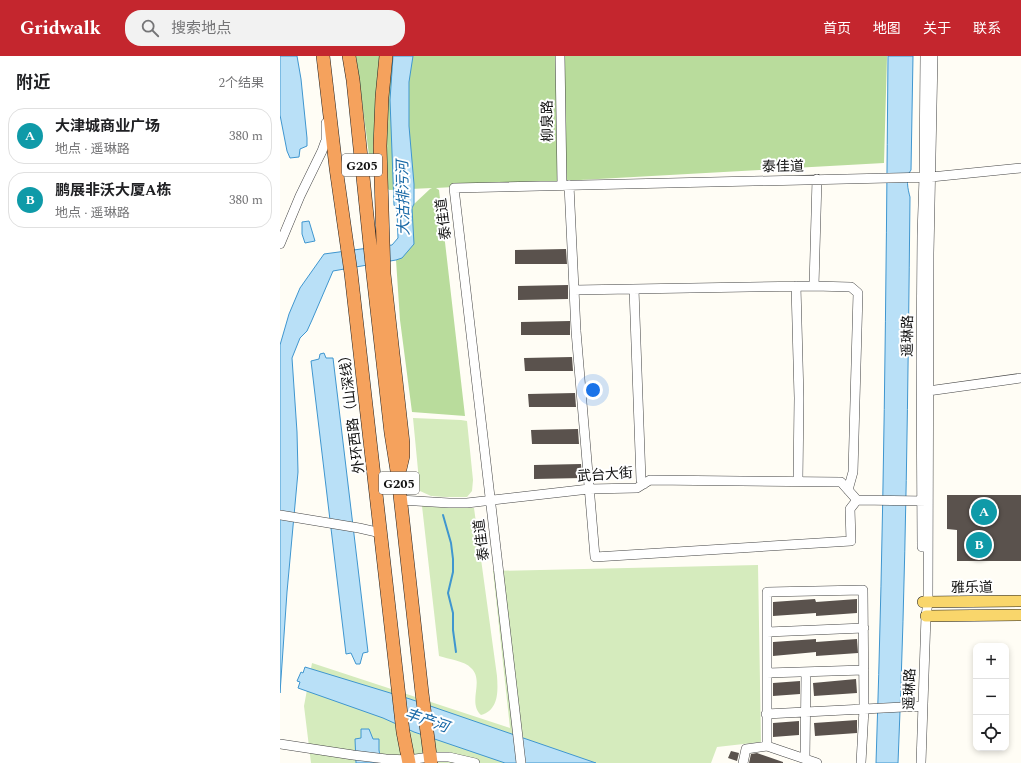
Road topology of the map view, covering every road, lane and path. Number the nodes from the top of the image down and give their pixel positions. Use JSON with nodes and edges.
{"nodes":[{"id":1,"x":322,"y":56,"type":"edge"},
{"id":2,"x":349,"y":56,"type":"edge"},
{"id":3,"x":386,"y":56,"type":"edge"},
{"id":4,"x":560,"y":56,"type":"edge"},
{"id":5,"x":925,"y":56,"type":"edge"},
{"id":6,"x":933,"y":56,"type":"edge"},
{"id":7,"x":1021,"y":168,"type":"edge"},
{"id":8,"x":924,"y":177,"type":"junction"},
{"id":9,"x":817,"y":179,"type":"junction"},
{"id":10,"x":565,"y":185,"type":"junction"},
{"id":11,"x":280,"y":244,"type":"edge"},
{"id":12,"x":379,"y":274,"type":"junction"},
{"id":13,"x":796,"y":286,"type":"junction"},
{"id":14,"x":814,"y":286,"type":"junction"},
{"id":15,"x":634,"y":289,"type":"junction"},
{"id":16,"x":574,"y":290,"type":"junction"},
{"id":17,"x":1021,"y":378,"type":"edge"},
{"id":18,"x":925,"y":391,"type":"junction"},
{"id":19,"x":798,"y":482,"type":"junction"},
{"id":20,"x":644,"y":484,"type":"junction"},
{"id":21,"x":589,"y":489,"type":"junction"},
{"id":22,"x":848,"y":490,"type":"junction"},
{"id":23,"x":400,"y":500,"type":"junction"},
{"id":24,"x":490,"y":500,"type":"junction"},
{"id":25,"x":857,"y":500,"type":"junction"},
{"id":26,"x":925,"y":501,"type":"junction"},
{"id":27,"x":280,"y":516,"type":"edge"},
{"id":28,"x":381,"y":533,"type":"junction"},
{"id":29,"x":1021,"y":601,"type":"edge"},
{"id":30,"x":925,"y":602,"type":"junction"},
{"id":31,"x":1021,"y":615,"type":"edge"},
{"id":32,"x":926,"y":616,"type":"junction"},
{"id":33,"x":864,"y":628,"type":"junction"},
{"id":34,"x":767,"y":632,"type":"junction"},
{"id":35,"x":864,"y":670,"type":"junction"},
{"id":36,"x":806,"y":672,"type":"junction"},
{"id":37,"x":767,"y":673,"type":"junction"},
{"id":38,"x":923,"y":706,"type":"junction"},
{"id":39,"x":868,"y":709,"type":"junction"},
{"id":40,"x":805,"y":713,"type":"junction"},
{"id":41,"x":766,"y":714,"type":"junction"},
{"id":42,"x":280,"y":744,"type":"edge"},
{"id":43,"x":767,"y":746,"type":"junction"},
{"id":44,"x":805,"y":759,"type":"junction"},
{"id":45,"x":430,"y":760,"type":"edge"},
{"id":46,"x":409,"y":761,"type":"edge"},
{"id":47,"x":475,"y":763,"type":"edge"},
{"id":48,"x":522,"y":763,"type":"edge"},
{"id":49,"x":743,"y":763,"type":"edge"},
{"id":50,"x":817,"y":763,"type":"edge"},
{"id":51,"x":861,"y":763,"type":"edge"},
{"id":52,"x":921,"y":763,"type":"edge"}],
"edges":[{"from":1,"to":11,"type":"street"},
{"from":1,"to":28,"type":"highway","name":"外环西路（山深线）","number":"G205"},
{"from":2,"to":12,"type":"highway","number":"G205"},
{"from":3,"to":12,"type":"highway"},
{"from":4,"to":10,"type":"street","name":"柳泉路"},
{"from":5,"to":8,"type":"street","name":"遥琳路"},
{"from":6,"to":8,"type":"street","name":"遥琳路"},
{"from":7,"to":8,"type":"street","name":"泰佳道"},
{"from":8,"to":9,"type":"street","name":"泰佳道"},
{"from":8,"to":18,"type":"street","name":"遥琳路"},
{"from":9,"to":10,"type":"street","name":"泰佳道"},
{"from":9,"to":14,"type":"street"},
{"from":10,"to":16,"type":"street","name":"柳泉路"},
{"from":10,"to":24,"type":"street","name":"泰佳道"},
{"from":12,"to":23,"type":"highway","number":"G205"},
{"from":13,"to":14,"type":"street"},
{"from":13,"to":15,"type":"street"},
{"from":13,"to":19,"type":"street"},
{"from":14,"to":22,"type":"street"},
{"from":15,"to":16,"type":"street"},
{"from":15,"to":20,"type":"street"},
{"from":16,"to":21,"type":"street","name":"柳泉路"},
{"from":17,"to":18,"type":"street"},
{"from":18,"to":26,"type":"street","name":"遥琳路"},
{"from":19,"to":20,"type":"street","name":"武台大街"},
{"from":19,"to":22,"type":"street","name":"武台大街"},
{"from":20,"to":21,"type":"street","name":"武台大街"},
{"from":21,"to":24,"type":"street","name":"武台大街"},
{"from":21,"to":25,"type":"street","name":"柳泉路"},
{"from":22,"to":25,"type":"street","name":"武台大街"},
{"from":23,"to":24,"type":"street","name":"武台大街"},
{"from":23,"to":45,"type":"highway","number":"G205"},
{"from":24,"to":48,"type":"street","name":"泰佳道"},
{"from":25,"to":26,"type":"street"},
{"from":26,"to":30,"type":"street","name":"遥琳路"},
{"from":27,"to":28,"type":"street"},
{"from":28,"to":46,"type":"highway","name":"外环西路（山深线）","number":"G205"},
{"from":29,"to":30,"type":"main road","name":"雅乐道"},
{"from":30,"to":32,"type":"street","name":"遥琳路"},
{"from":31,"to":32,"type":"main road","name":"雅乐道"},
{"from":32,"to":38,"type":"street","name":"遥琳路"},
{"from":33,"to":34,"type":"street"},
{"from":33,"to":34,"type":"street"},
{"from":33,"to":35,"type":"street"},
{"from":34,"to":37,"type":"street"},
{"from":35,"to":36,"type":"street"},
{"from":35,"to":39,"type":"street"},
{"from":36,"to":37,"type":"street"},
{"from":36,"to":40,"type":"street"},
{"from":37,"to":41,"type":"street"},
{"from":38,"to":39,"type":"street"},
{"from":38,"to":52,"type":"street","name":"遥琳路"},
{"from":39,"to":40,"type":"street"},
{"from":39,"to":51,"type":"street"},
{"from":40,"to":41,"type":"street"},
{"from":40,"to":44,"type":"street"},
{"from":41,"to":43,"type":"street"},
{"from":42,"to":46,"type":"street"},
{"from":43,"to":44,"type":"street"},
{"from":43,"to":49,"type":"street"},
{"from":44,"to":50,"type":"street"},
{"from":45,"to":46,"type":"street"},
{"from":45,"to":47,"type":"street"}]}
